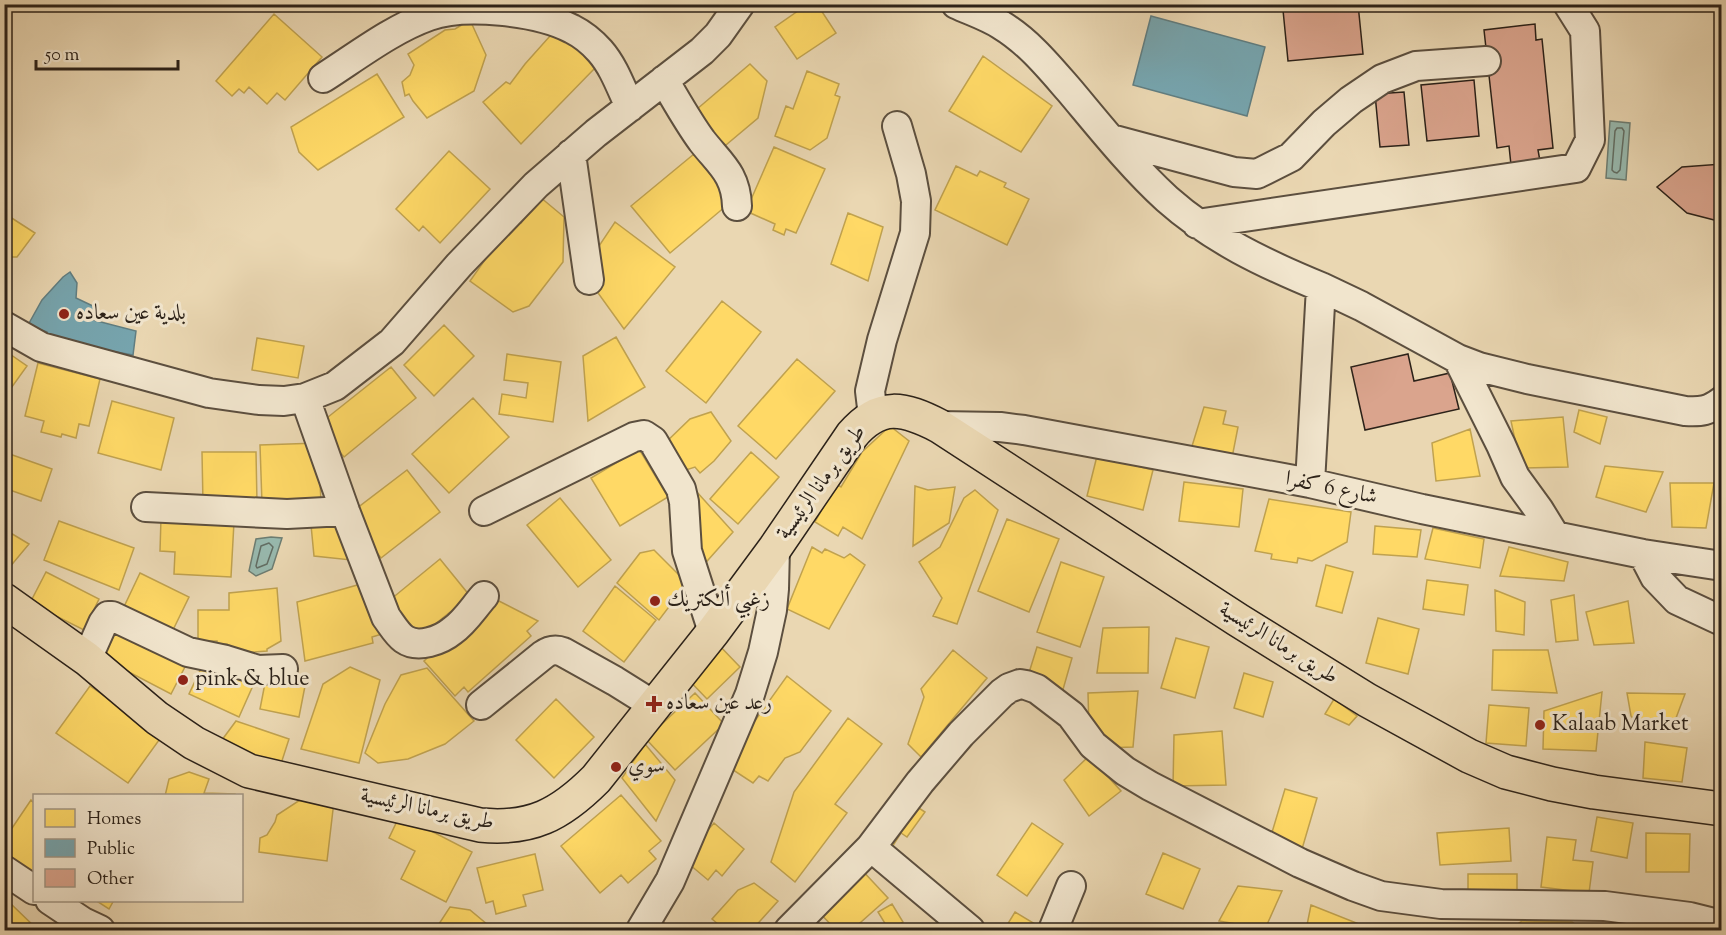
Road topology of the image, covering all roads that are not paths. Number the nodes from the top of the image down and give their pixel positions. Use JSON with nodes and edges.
{"nodes":[{"id":1,"x":741,"y":4,"type":"edge"},
{"id":2,"x":956,"y":4,"type":"edge"},
{"id":3,"x":1568,"y":4,"type":"edge"},
{"id":4,"x":1486,"y":61,"type":"dead end"},
{"id":5,"x":323,"y":78,"type":"dead end"},
{"id":6,"x":664,"y":80,"type":"junction"},
{"id":7,"x":630,"y":107,"type":"junction"},
{"id":8,"x":897,"y":126,"type":"dead end"},
{"id":9,"x":1111,"y":139,"type":"junction"},
{"id":10,"x":571,"y":154,"type":"junction"},
{"id":11,"x":738,"y":206,"type":"dead end"},
{"id":12,"x":1197,"y":224,"type":"junction"},
{"id":13,"x":589,"y":280,"type":"dead end"},
{"id":14,"x":1321,"y":287,"type":"junction"},
{"id":15,"x":4,"y":326,"type":"edge"},
{"id":16,"x":1458,"y":359,"type":"junction"},
{"id":17,"x":305,"y":398,"type":"junction"},
{"id":18,"x":1722,"y":401,"type":"edge"},
{"id":19,"x":873,"y":416,"type":"junction"},
{"id":20,"x":939,"y":426,"type":"junction"},
{"id":21,"x":1310,"y":483,"type":"junction"},
{"id":22,"x":146,"y":507,"type":"dead end"},
{"id":23,"x":345,"y":511,"type":"junction"},
{"id":24,"x":484,"y":511,"type":"dead end"},
{"id":25,"x":1555,"y":536,"type":"junction"},
{"id":26,"x":776,"y":548,"type":"junction"},
{"id":27,"x":1643,"y":554,"type":"junction"},
{"id":28,"x":1722,"y":566,"type":"edge"},
{"id":29,"x":484,"y":596,"type":"dead end"},
{"id":30,"x":4,"y":600,"type":"edge"},
{"id":31,"x":1722,"y":621,"type":"edge"},
{"id":32,"x":713,"y":632,"type":"junction"},
{"id":33,"x":87,"y":659,"type":"junction"},
{"id":34,"x":283,"y":669,"type":"dead end"},
{"id":35,"x":481,"y":705,"type":"dead end"},
{"id":36,"x":654,"y":706,"type":"junction"},
{"id":37,"x":1722,"y":809,"type":"edge"},
{"id":38,"x":871,"y":847,"type":"junction"},
{"id":39,"x":4,"y":870,"type":"edge"},
{"id":40,"x":1071,"y":886,"type":"dead end"},
{"id":41,"x":33,"y":889,"type":"edge"},
{"id":42,"x":53,"y":902,"type":"edge"},
{"id":43,"x":1722,"y":925,"type":"edge"},
{"id":44,"x":962,"y":928,"type":"edge"},
{"id":45,"x":100,"y":930,"type":"edge"},
{"id":46,"x":641,"y":930,"type":"edge"},
{"id":47,"x":790,"y":930,"type":"edge"},
{"id":48,"x":1053,"y":930,"type":"edge"},
{"id":49,"x":1714,"y":930,"type":"edge"}],
"edges":[{"from":1,"to":6,"type":"street"},
{"from":2,"to":9,"type":"street"},
{"from":3,"to":12,"type":"street"},
{"from":4,"to":9,"type":"street"},
{"from":5,"to":7,"type":"street"},
{"from":6,"to":7,"type":"street"},
{"from":6,"to":11,"type":"street"},
{"from":7,"to":10,"type":"street"},
{"from":8,"to":19,"type":"street"},
{"from":9,"to":12,"type":"street"},
{"from":10,"to":13,"type":"street"},
{"from":10,"to":17,"type":"street"},
{"from":12,"to":14,"type":"street"},
{"from":14,"to":16,"type":"street"},
{"from":14,"to":21,"type":"street"},
{"from":15,"to":17,"type":"street"},
{"from":16,"to":18,"type":"street"},
{"from":16,"to":25,"type":"street"},
{"from":17,"to":23,"type":"street"},
{"from":19,"to":20,"type":"main road","name":"طريق برمانا الرئيسية"},
{"from":19,"to":26,"type":"main road","name":"طريق برمانا الرئيسية"},
{"from":20,"to":21,"type":"street","name":"شارع 6 كفرا"},
{"from":20,"to":37,"type":"main road","name":"طريق برمانا الرئيسية"},
{"from":21,"to":25,"type":"street","name":"شارع 6 كفرا"},
{"from":22,"to":23,"type":"street"},
{"from":23,"to":29,"type":"street"},
{"from":24,"to":32,"type":"street"},
{"from":25,"to":27,"type":"street","name":"شارع 6 كفرا"},
{"from":26,"to":32,"type":"main road","name":"طريق برمانا الرئيسية"},
{"from":26,"to":46,"type":"street"},
{"from":27,"to":28,"type":"street","name":"شارع 6 كفرا"},
{"from":27,"to":31,"type":"street"},
{"from":30,"to":33,"type":"main road","name":"طريق برمانا الرئيسية"},
{"from":32,"to":36,"type":"main road","name":"طريق برمانا الرئيسية"},
{"from":33,"to":34,"type":"street"},
{"from":33,"to":36,"type":"main road","name":"طريق برمانا الرئيسية"},
{"from":35,"to":36,"type":"street"},
{"from":38,"to":43,"type":"street"},
{"from":38,"to":44,"type":"street"},
{"from":38,"to":47,"type":"street"},
{"from":39,"to":41,"type":"street"},
{"from":40,"to":48,"type":"street"},
{"from":42,"to":45,"type":"street"},
{"from":43,"to":49,"type":"street"}]}
